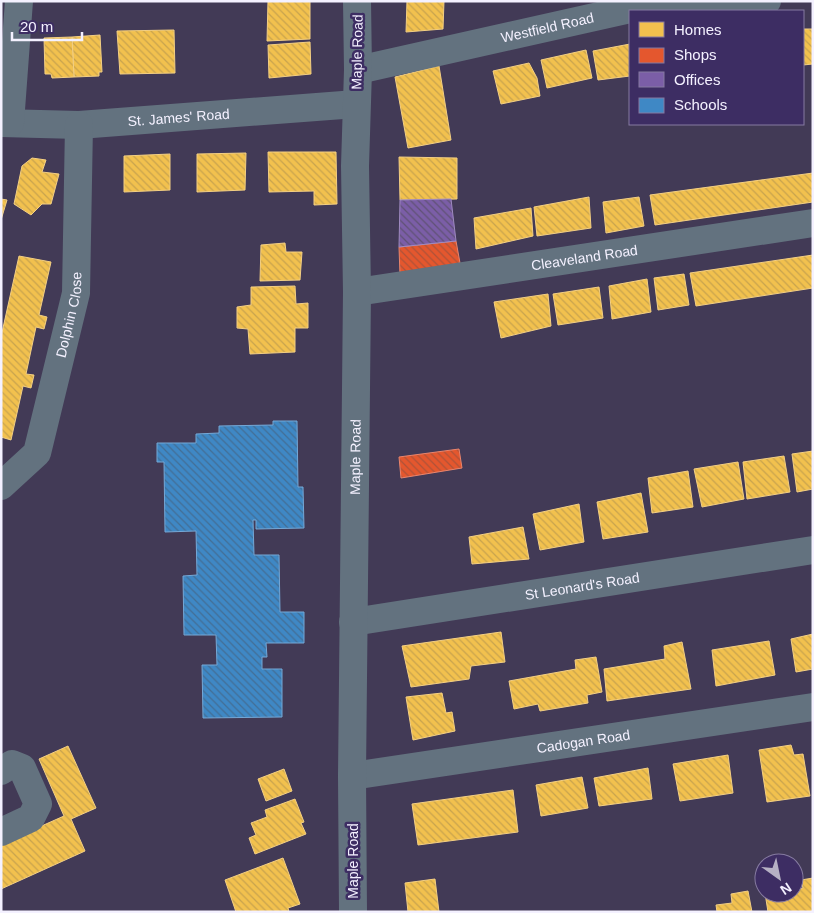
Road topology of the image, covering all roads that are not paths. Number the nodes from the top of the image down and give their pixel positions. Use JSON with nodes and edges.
{"nodes":[{"id":1,"x":19,"y":1,"type":"edge"},
{"id":2,"x":357,"y":1,"type":"edge"},
{"id":3,"x":767,"y":1,"type":"edge"},
{"id":4,"x":358,"y":70,"type":"junction"},
{"id":5,"x":356,"y":104,"type":"junction"},
{"id":6,"x":6,"y":123,"type":"edge"},
{"id":7,"x":79,"y":126,"type":"junction"},
{"id":8,"x":813,"y":223,"type":"edge"},
{"id":9,"x":357,"y":292,"type":"junction"},
{"id":10,"x":1,"y":486,"type":"edge"},
{"id":11,"x":813,"y":550,"type":"edge"},
{"id":12,"x":353,"y":622,"type":"junction"},
{"id":13,"x":813,"y":707,"type":"edge"},
{"id":14,"x":1,"y":771,"type":"edge"},
{"id":15,"x":352,"y":776,"type":"junction"},
{"id":16,"x":1,"y":832,"type":"edge"},
{"id":17,"x":353,"y":912,"type":"edge"}],
"edges":[{"from":1,"to":6,"type":"street"},
{"from":2,"to":4,"type":"street","name":"Maple Road"},
{"from":3,"to":4,"type":"street","name":"Westfield Road"},
{"from":4,"to":5,"type":"street","name":"Maple Road"},
{"from":5,"to":7,"type":"street","name":"St. James' Road"},
{"from":5,"to":9,"type":"street","name":"Maple Road"},
{"from":6,"to":7,"type":"street","name":"St. James' Road"},
{"from":7,"to":10,"type":"street","name":"Dolphin Close"},
{"from":8,"to":9,"type":"street","name":"Cleaveland Road"},
{"from":9,"to":12,"type":"street","name":"Maple Road"},
{"from":11,"to":12,"type":"street","name":"St Leonard's Road"},
{"from":12,"to":15,"type":"street","name":"Maple Road"},
{"from":13,"to":15,"type":"street","name":"Cadogan Road"},
{"from":14,"to":16,"type":"street"},
{"from":15,"to":17,"type":"street","name":"Maple Road"}]}
